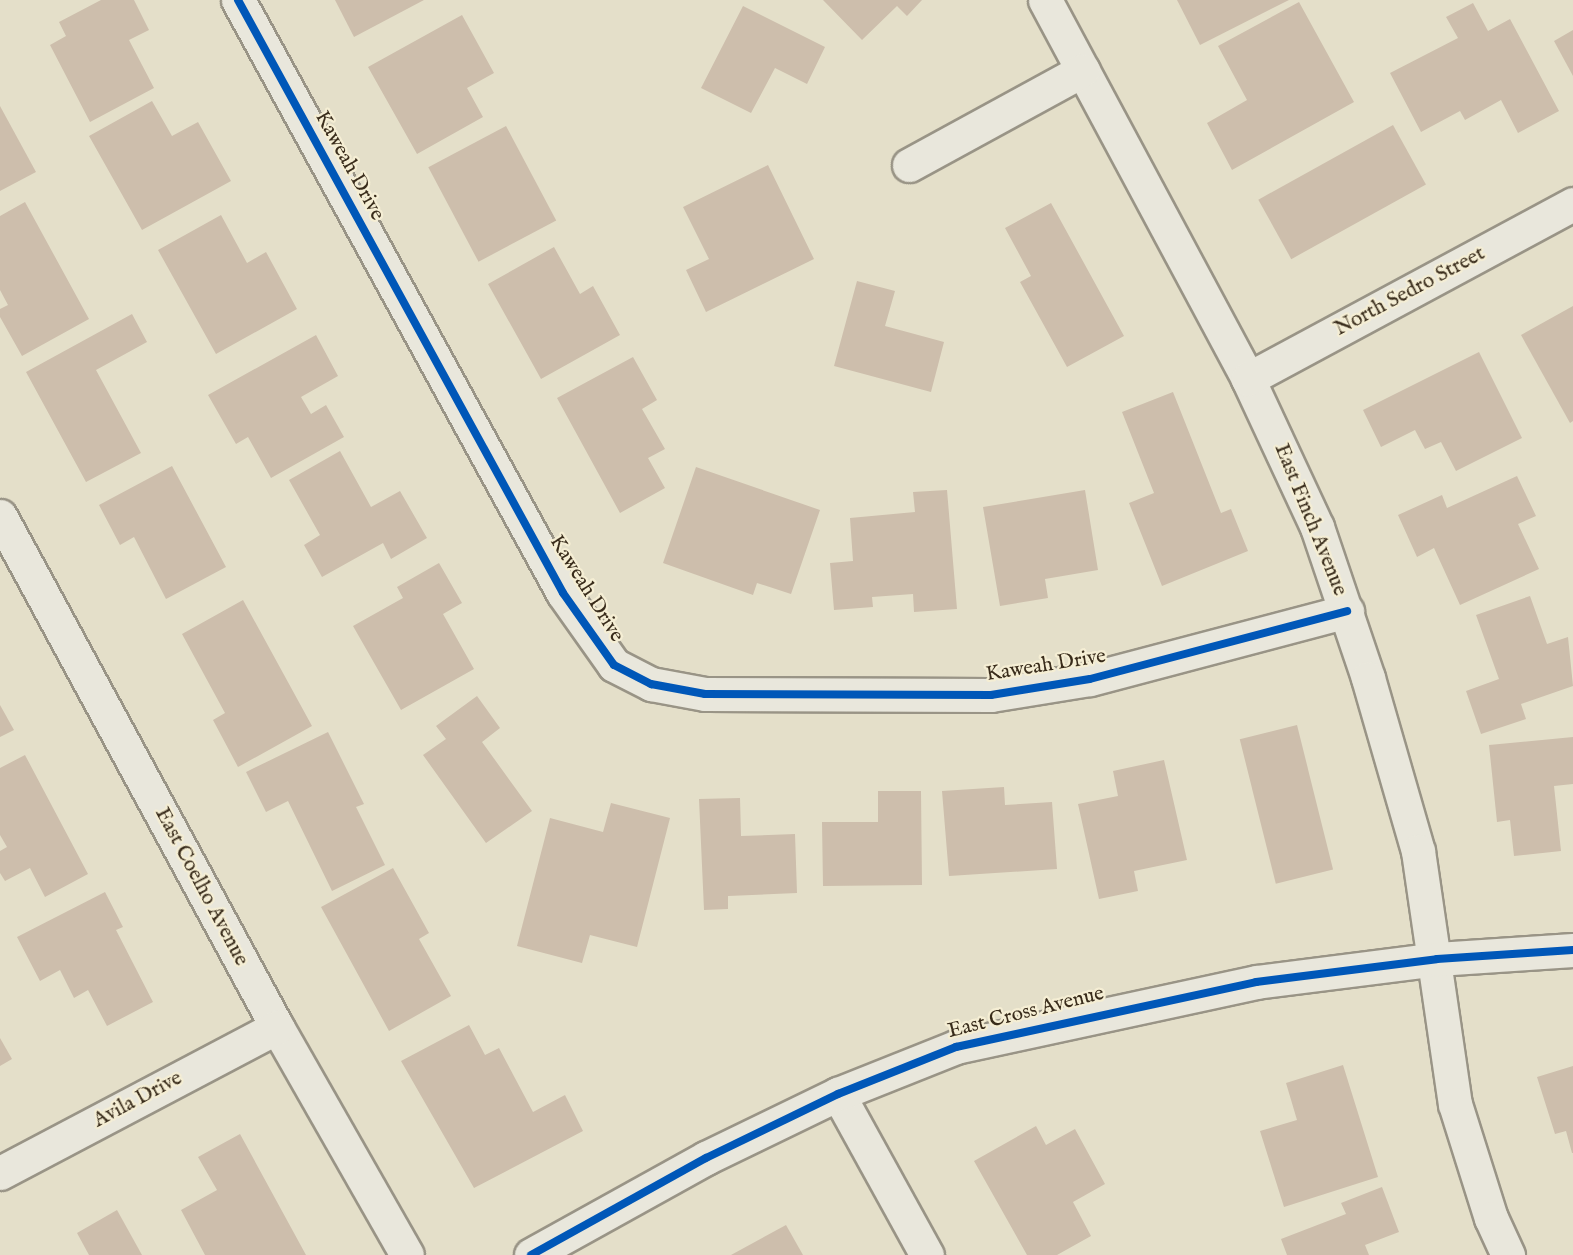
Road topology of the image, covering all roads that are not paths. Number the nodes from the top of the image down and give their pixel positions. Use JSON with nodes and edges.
{"nodes":[{"id":1,"x":238,"y":0,"type":"edge"},
{"id":2,"x":1045,"y":0,"type":"edge"},
{"id":3,"x":1083,"y":70,"type":"junction"},
{"id":4,"x":909,"y":165,"type":"dead end"},
{"id":5,"x":1573,"y":204,"type":"edge"},
{"id":6,"x":1248,"y":379,"type":"junction"},
{"id":7,"x":0,"y":516,"type":"edge"},
{"id":8,"x":1347,"y":611,"type":"junction"},
{"id":9,"x":1573,"y":950,"type":"edge"},
{"id":10,"x":1437,"y":959,"type":"junction"},
{"id":11,"x":277,"y":1027,"type":"junction"},
{"id":12,"x":838,"y":1094,"type":"junction"},
{"id":13,"x":0,"y":1173,"type":"edge"},
{"id":14,"x":407,"y":1255,"type":"edge"},
{"id":15,"x":531,"y":1255,"type":"edge"},
{"id":16,"x":927,"y":1255,"type":"edge"},
{"id":17,"x":1508,"y":1255,"type":"edge"}],
"edges":[{"from":1,"to":8,"type":"street","name":"Kaweah Drive"},
{"from":2,"to":3,"type":"street","name":"East Finch Avenue"},
{"from":3,"to":4,"type":"street"},
{"from":3,"to":6,"type":"street","name":"East Finch Avenue"},
{"from":5,"to":6,"type":"street","name":"North Sedro Street"},
{"from":6,"to":8,"type":"street","name":"East Finch Avenue"},
{"from":7,"to":11,"type":"street","name":"East Coelho Avenue"},
{"from":8,"to":10,"type":"street","name":"East Finch Avenue"},
{"from":9,"to":10,"type":"street","name":"East Cross Avenue"},
{"from":10,"to":12,"type":"street","name":"East Cross Avenue"},
{"from":10,"to":17,"type":"street","name":"East Finch Avenue"},
{"from":11,"to":13,"type":"street","name":"Avila Drive"},
{"from":11,"to":14,"type":"street","name":"East Coelho Avenue"},
{"from":12,"to":15,"type":"street","name":"East Cross Avenue"},
{"from":12,"to":16,"type":"street"}]}
